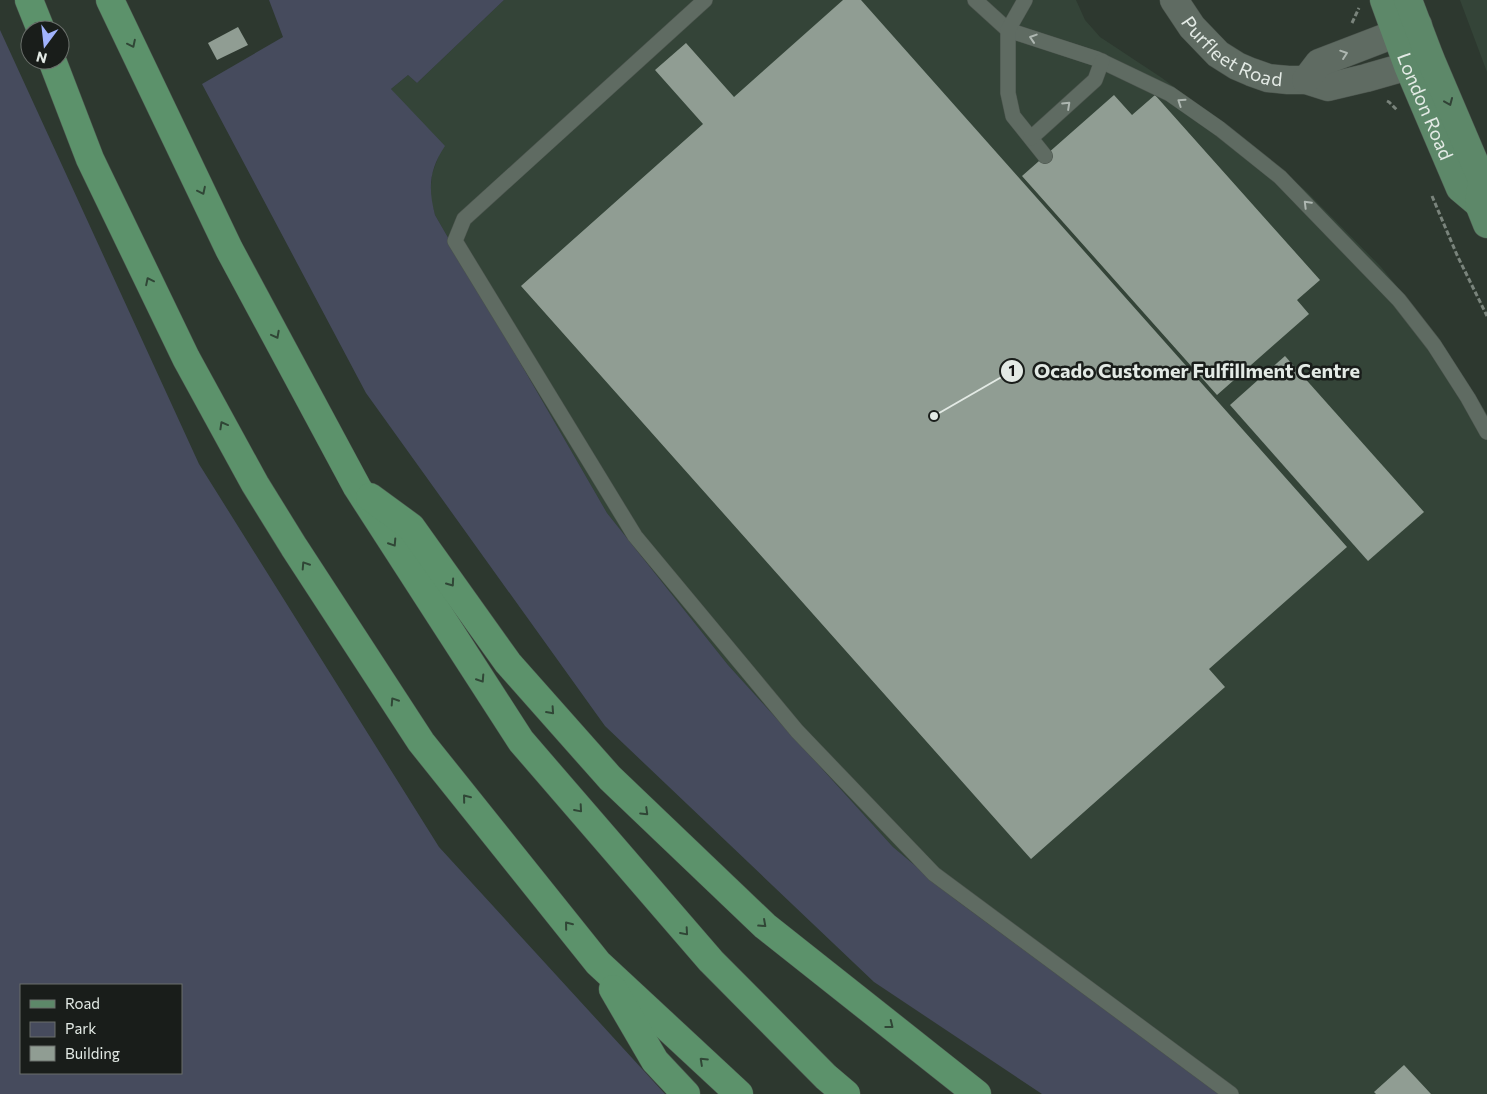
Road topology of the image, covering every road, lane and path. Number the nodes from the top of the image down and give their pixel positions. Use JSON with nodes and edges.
{"nodes":[{"id":1,"x":29,"y":0,"type":"edge"},
{"id":2,"x":110,"y":0,"type":"edge"},
{"id":3,"x":705,"y":0,"type":"edge"},
{"id":4,"x":974,"y":0,"type":"edge"},
{"id":5,"x":1025,"y":0,"type":"edge"},
{"id":6,"x":1174,"y":0,"type":"edge"},
{"id":7,"x":1408,"y":0,"type":"edge"},
{"id":8,"x":1372,"y":1,"type":"edge"},
{"id":9,"x":37,"y":20,"type":"edge"},
{"id":10,"x":1008,"y":30,"type":"junction"},
{"id":11,"x":1349,"y":30,"type":"dead end"},
{"id":12,"x":1407,"y":30,"type":"junction"},
{"id":13,"x":1102,"y":61,"type":"junction"},
{"id":14,"x":1419,"y":62,"type":"junction"},
{"id":15,"x":56,"y":70,"type":"edge"},
{"id":16,"x":1306,"y":80,"type":"junction"},
{"id":17,"x":1381,"y":99,"type":"dead end"},
{"id":18,"x":1400,"y":118,"type":"dead end"},
{"id":19,"x":1031,"y":138,"type":"junction"},
{"id":20,"x":1045,"y":156,"type":"dead end"},
{"id":21,"x":1431,"y":193,"type":"dead end"},
{"id":22,"x":1483,"y":214,"type":"edge"},
{"id":23,"x":1487,"y":316,"type":"edge"},
{"id":24,"x":1487,"y":432,"type":"edge"},
{"id":25,"x":357,"y":487,"type":"junction"},
{"id":26,"x":598,"y":963,"type":"junction"},
{"id":27,"x":686,"y":1094,"type":"edge"},
{"id":28,"x":739,"y":1094,"type":"edge"},
{"id":29,"x":846,"y":1094,"type":"edge"},
{"id":30,"x":977,"y":1094,"type":"edge"},
{"id":31,"x":1230,"y":1094,"type":"edge"}],
"edges":[{"from":1,"to":9,"type":"highway"},
{"from":2,"to":25,"type":"highway","one_way":true},
{"from":3,"to":31,"type":"lane"},
{"from":4,"to":10,"type":"lane"},
{"from":5,"to":10,"type":"lane"},
{"from":6,"to":16,"type":"street","name":"Purfleet Road"},
{"from":7,"to":12,"type":"main road","name":"London Road"},
{"from":8,"to":11,"type":"path"},
{"from":8,"to":12,"type":"main road","name":"London Road"},
{"from":13,"to":10,"type":"lane","one_way":true},
{"from":10,"to":19,"type":"lane"},
{"from":12,"to":14,"type":"main road","name":"London Road"},
{"from":16,"to":12,"type":"street","name":"Purfleet Road","one_way":true},
{"from":19,"to":13,"type":"lane","one_way":true},
{"from":24,"to":13,"type":"lane","one_way":true},
{"from":14,"to":16,"type":"street","name":"Purfleet Road"},
{"from":14,"to":22,"type":"main road","name":"London Road"},
{"from":26,"to":15,"type":"highway","one_way":true},
{"from":17,"to":18,"type":"path"},
{"from":19,"to":20,"type":"lane"},
{"from":21,"to":23,"type":"path"},
{"from":25,"to":29,"type":"highway","one_way":true},
{"from":25,"to":30,"type":"highway","one_way":true},
{"from":26,"to":27,"type":"highway"},
{"from":28,"to":26,"type":"highway","one_way":true}]}
